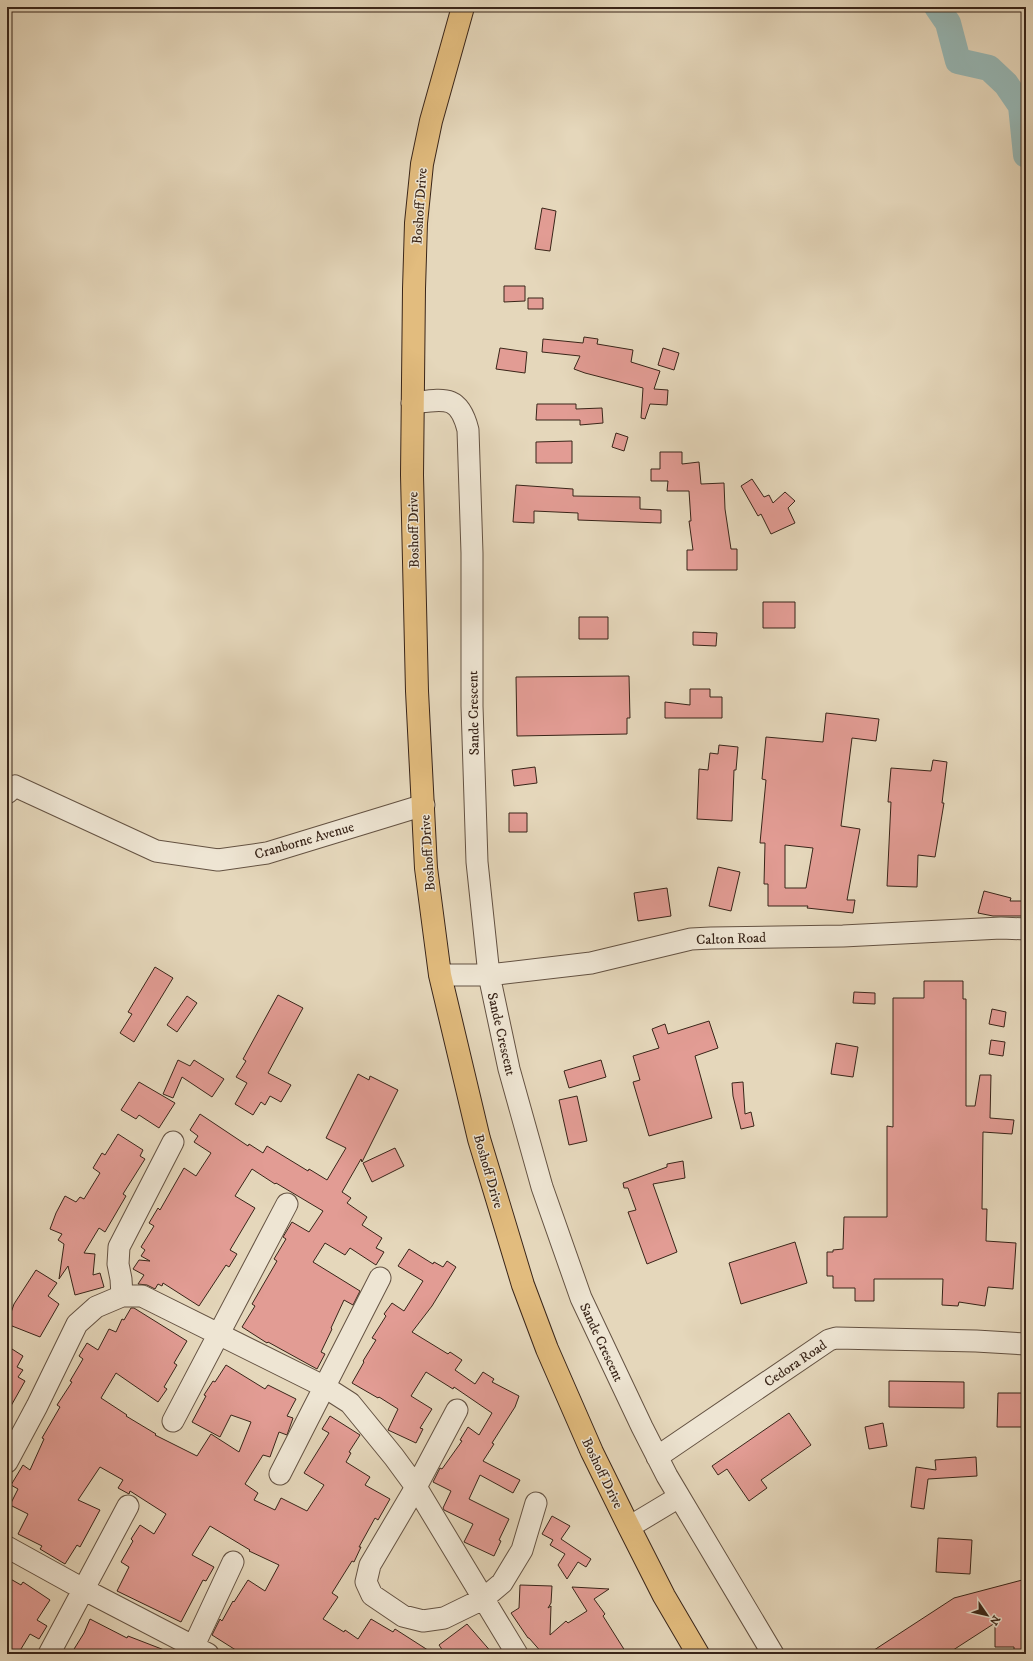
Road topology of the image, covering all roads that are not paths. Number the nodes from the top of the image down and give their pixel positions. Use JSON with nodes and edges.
{"nodes":[{"id":1,"x":463,"y":7,"type":"edge"},
{"id":2,"x":412,"y":403,"type":"junction"},
{"id":3,"x":10,"y":786,"type":"edge"},
{"id":4,"x":424,"y":805,"type":"junction"},
{"id":5,"x":1026,"y":929,"type":"edge"},
{"id":6,"x":440,"y":975,"type":"junction"},
{"id":7,"x":489,"y":975,"type":"junction"},
{"id":8,"x":173,"y":1142,"type":"dead end"},
{"id":9,"x":287,"y":1204,"type":"dead end"},
{"id":10,"x":380,"y":1278,"type":"dead end"},
{"id":11,"x":122,"y":1296,"type":"junction"},
{"id":12,"x":218,"y":1334,"type":"junction"},
{"id":13,"x":1026,"y":1344,"type":"edge"},
{"id":14,"x":325,"y":1387,"type":"junction"},
{"id":15,"x":457,"y":1410,"type":"dead end"},
{"id":16,"x":173,"y":1421,"type":"dead end"},
{"id":17,"x":657,"y":1457,"type":"junction"},
{"id":18,"x":7,"y":1462,"type":"edge"},
{"id":19,"x":280,"y":1474,"type":"dead end"},
{"id":20,"x":416,"y":1487,"type":"junction"},
{"id":21,"x":679,"y":1497,"type":"junction"},
{"id":22,"x":536,"y":1503,"type":"dead end"},
{"id":23,"x":128,"y":1506,"type":"dead end"},
{"id":24,"x":629,"y":1527,"type":"junction"},
{"id":25,"x":7,"y":1547,"type":"edge"},
{"id":26,"x":233,"y":1562,"type":"dead end"},
{"id":27,"x":82,"y":1589,"type":"junction"},
{"id":28,"x":483,"y":1599,"type":"junction"},
{"id":29,"x":197,"y":1651,"type":"edge"},
{"id":30,"x":49,"y":1654,"type":"edge"},
{"id":31,"x":517,"y":1654,"type":"edge"},
{"id":32,"x":698,"y":1654,"type":"edge"},
{"id":33,"x":773,"y":1654,"type":"edge"}],
"edges":[{"from":1,"to":2,"type":"main road","name":"Boshoff Drive"},
{"from":2,"to":4,"type":"main road","name":"Boshoff Drive"},
{"from":2,"to":7,"type":"street","name":"Sande Crescent"},
{"from":3,"to":4,"type":"street","name":"Cranborne Avenue"},
{"from":4,"to":6,"type":"main road","name":"Boshoff Drive"},
{"from":5,"to":7,"type":"street","name":"Calton Road"},
{"from":6,"to":7,"type":"street","name":"Calton Road"},
{"from":6,"to":24,"type":"main road","name":"Boshoff Drive"},
{"from":7,"to":17,"type":"street","name":"Sande Crescent"},
{"from":8,"to":11,"type":"street"},
{"from":9,"to":12,"type":"street"},
{"from":10,"to":14,"type":"street"},
{"from":11,"to":12,"type":"street"},
{"from":11,"to":18,"type":"street"},
{"from":12,"to":14,"type":"street"},
{"from":12,"to":16,"type":"street"},
{"from":13,"to":17,"type":"street","name":"Cedora Road"},
{"from":14,"to":19,"type":"street"},
{"from":14,"to":20,"type":"street"},
{"from":15,"to":20,"type":"street"},
{"from":17,"to":21,"type":"street","name":"Sande Crescent"},
{"from":20,"to":28,"type":"street"},
{"from":20,"to":28,"type":"street"},
{"from":21,"to":24,"type":"street"},
{"from":21,"to":33,"type":"street","name":"Sande Crescent"},
{"from":22,"to":28,"type":"street"},
{"from":23,"to":27,"type":"street"},
{"from":24,"to":32,"type":"main road","name":"Boshoff Drive"},
{"from":25,"to":27,"type":"street"},
{"from":26,"to":29,"type":"street"},
{"from":27,"to":29,"type":"street"},
{"from":27,"to":30,"type":"street"},
{"from":28,"to":31,"type":"street"}]}
